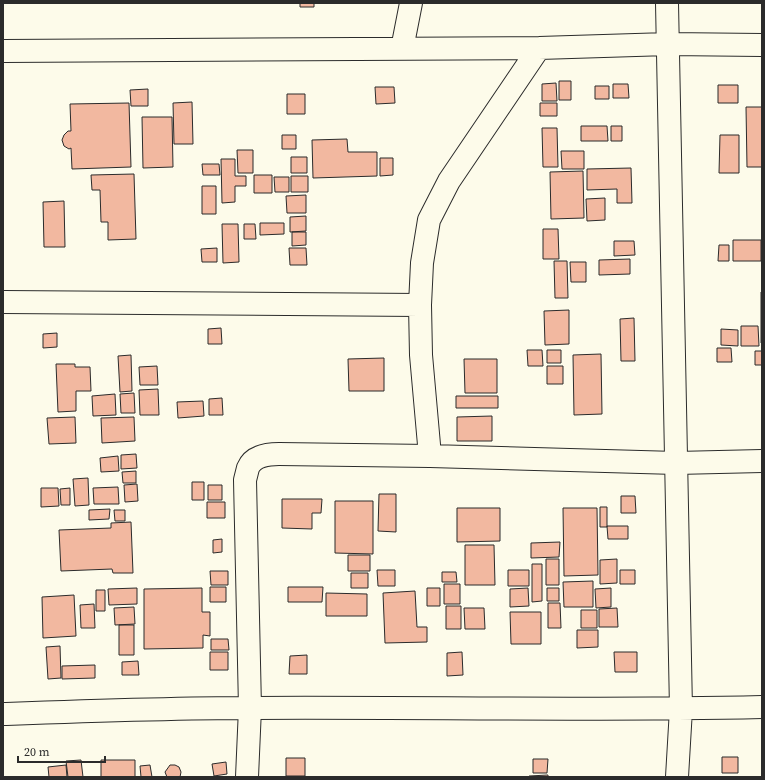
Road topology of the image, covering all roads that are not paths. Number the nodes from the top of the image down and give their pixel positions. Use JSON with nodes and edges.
{"nodes":[{"id":1,"x":411,"y":3,"type":"edge"},
{"id":2,"x":667,"y":3,"type":"edge"},
{"id":3,"x":668,"y":44,"type":"junction"},
{"id":4,"x":762,"y":45,"type":"edge"},
{"id":5,"x":539,"y":48,"type":"junction"},
{"id":6,"x":402,"y":49,"type":"junction"},
{"id":7,"x":3,"y":51,"type":"edge"},
{"id":8,"x":3,"y":302,"type":"edge"},
{"id":9,"x":420,"y":305,"type":"junction"},
{"id":10,"x":430,"y":456,"type":"junction"},
{"id":11,"x":762,"y":461,"type":"edge"},
{"id":12,"x":676,"y":463,"type":"junction"},
{"id":13,"x":762,"y":707,"type":"edge"},
{"id":14,"x":250,"y":708,"type":"junction"},
{"id":15,"x":681,"y":709,"type":"junction"},
{"id":16,"x":3,"y":714,"type":"edge"},
{"id":17,"x":247,"y":777,"type":"edge"},
{"id":18,"x":677,"y":777,"type":"edge"}],
"edges":[{"from":1,"to":6,"type":"street"},
{"from":2,"to":3,"type":"street"},
{"from":3,"to":4,"type":"street"},
{"from":3,"to":5,"type":"street"},
{"from":3,"to":12,"type":"street"},
{"from":5,"to":6,"type":"street"},
{"from":5,"to":9,"type":"street"},
{"from":6,"to":7,"type":"street"},
{"from":8,"to":9,"type":"street"},
{"from":9,"to":10,"type":"street"},
{"from":10,"to":12,"type":"street"},
{"from":10,"to":14,"type":"street"},
{"from":11,"to":12,"type":"street"},
{"from":12,"to":15,"type":"street"},
{"from":13,"to":15,"type":"street"},
{"from":14,"to":15,"type":"street"},
{"from":14,"to":16,"type":"street"},
{"from":14,"to":17,"type":"street"},
{"from":15,"to":18,"type":"street"}]}
